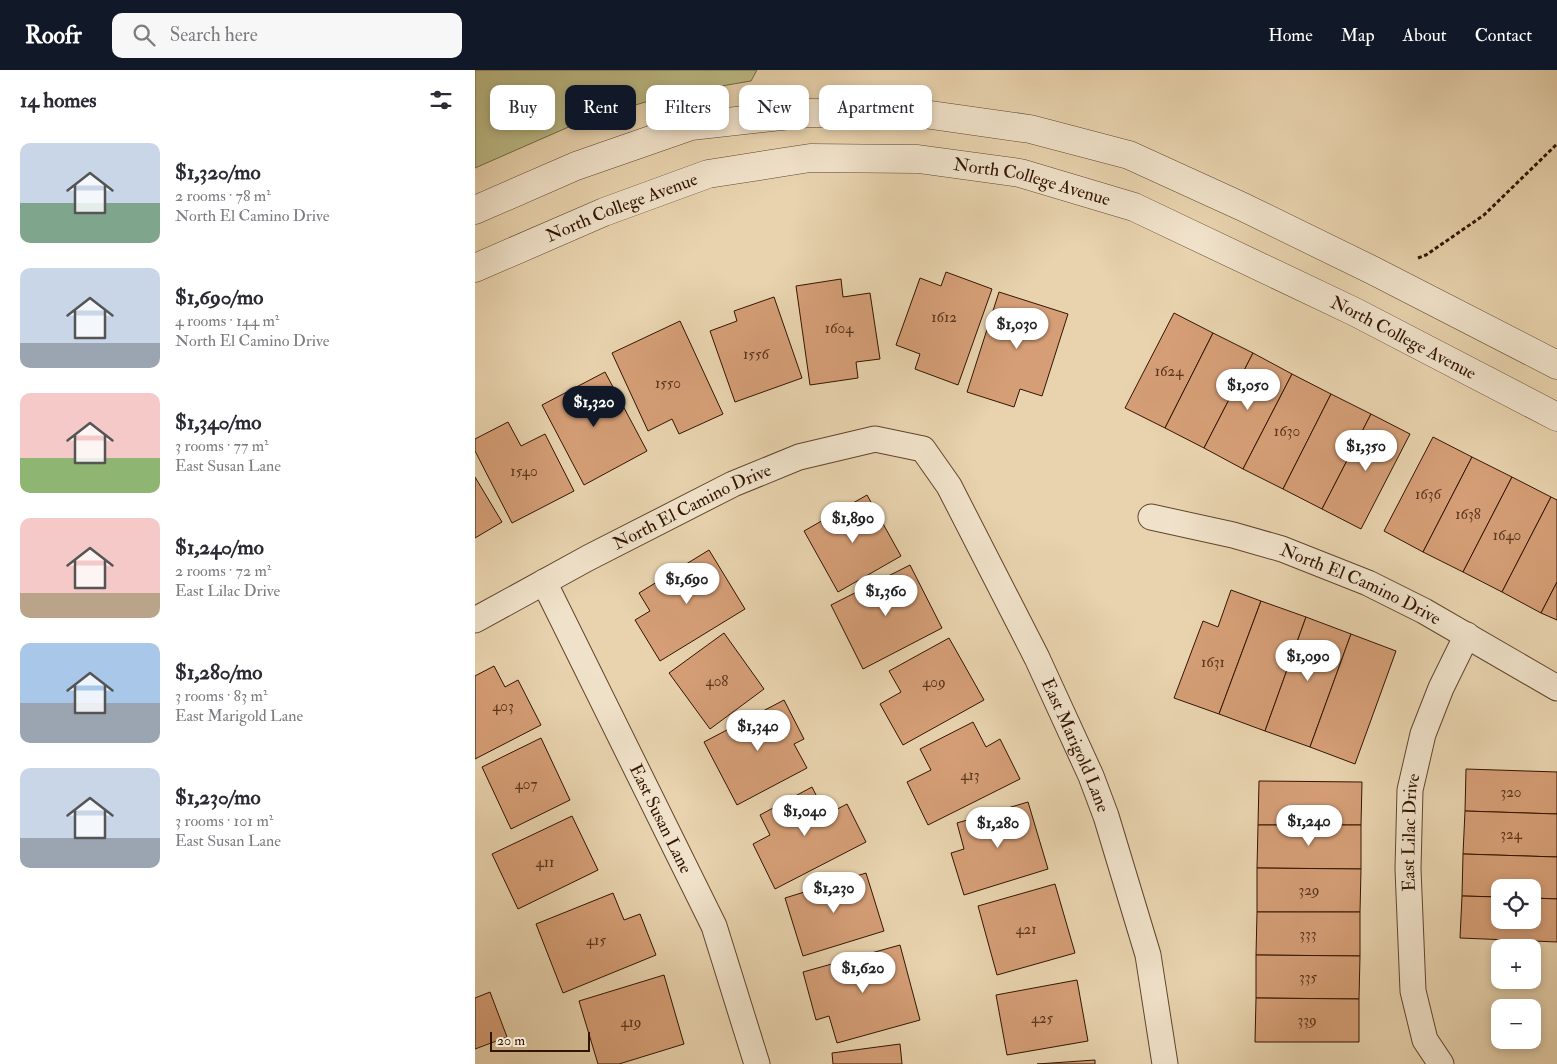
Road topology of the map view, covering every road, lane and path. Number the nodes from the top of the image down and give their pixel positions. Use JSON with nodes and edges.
{"nodes":[{"id":1,"x":1557,"y":144,"type":"edge"},
{"id":2,"x":475,"y":210,"type":"edge"},
{"id":3,"x":475,"y":268,"type":"edge"},
{"id":4,"x":1374,"y":271,"type":"junction"},
{"id":5,"x":1557,"y":365,"type":"edge"},
{"id":6,"x":1557,"y":417,"type":"edge"},
{"id":7,"x":923,"y":449,"type":"joint"},
{"id":8,"x":1151,"y":517,"type":"dead end"},
{"id":9,"x":544,"y":582,"type":"junction"},
{"id":10,"x":475,"y":620,"type":"edge"},
{"id":11,"x":1467,"y":635,"type":"junction"},
{"id":12,"x":1557,"y":688,"type":"edge"},
{"id":13,"x":757,"y":1064,"type":"edge"},
{"id":14,"x":1165,"y":1064,"type":"edge"},
{"id":15,"x":1441,"y":1064,"type":"edge"}],
"edges":[{"from":1,"to":4,"type":"path"},
{"from":2,"to":4,"type":"street"},
{"from":3,"to":6,"type":"street","name":"North College Avenue"},
{"from":4,"to":5,"type":"street"},
{"from":7,"to":9,"type":"street","name":"North El Camino Drive"},
{"from":7,"to":14,"type":"street","name":"East Marigold Lane"},
{"from":8,"to":11,"type":"street","name":"North El Camino Drive"},
{"from":9,"to":10,"type":"street","name":"North El Camino Drive"},
{"from":9,"to":13,"type":"street","name":"East Susan Lane"},
{"from":11,"to":12,"type":"street","name":"North El Camino Drive"},
{"from":11,"to":15,"type":"street","name":"East Lilac Drive"}]}
